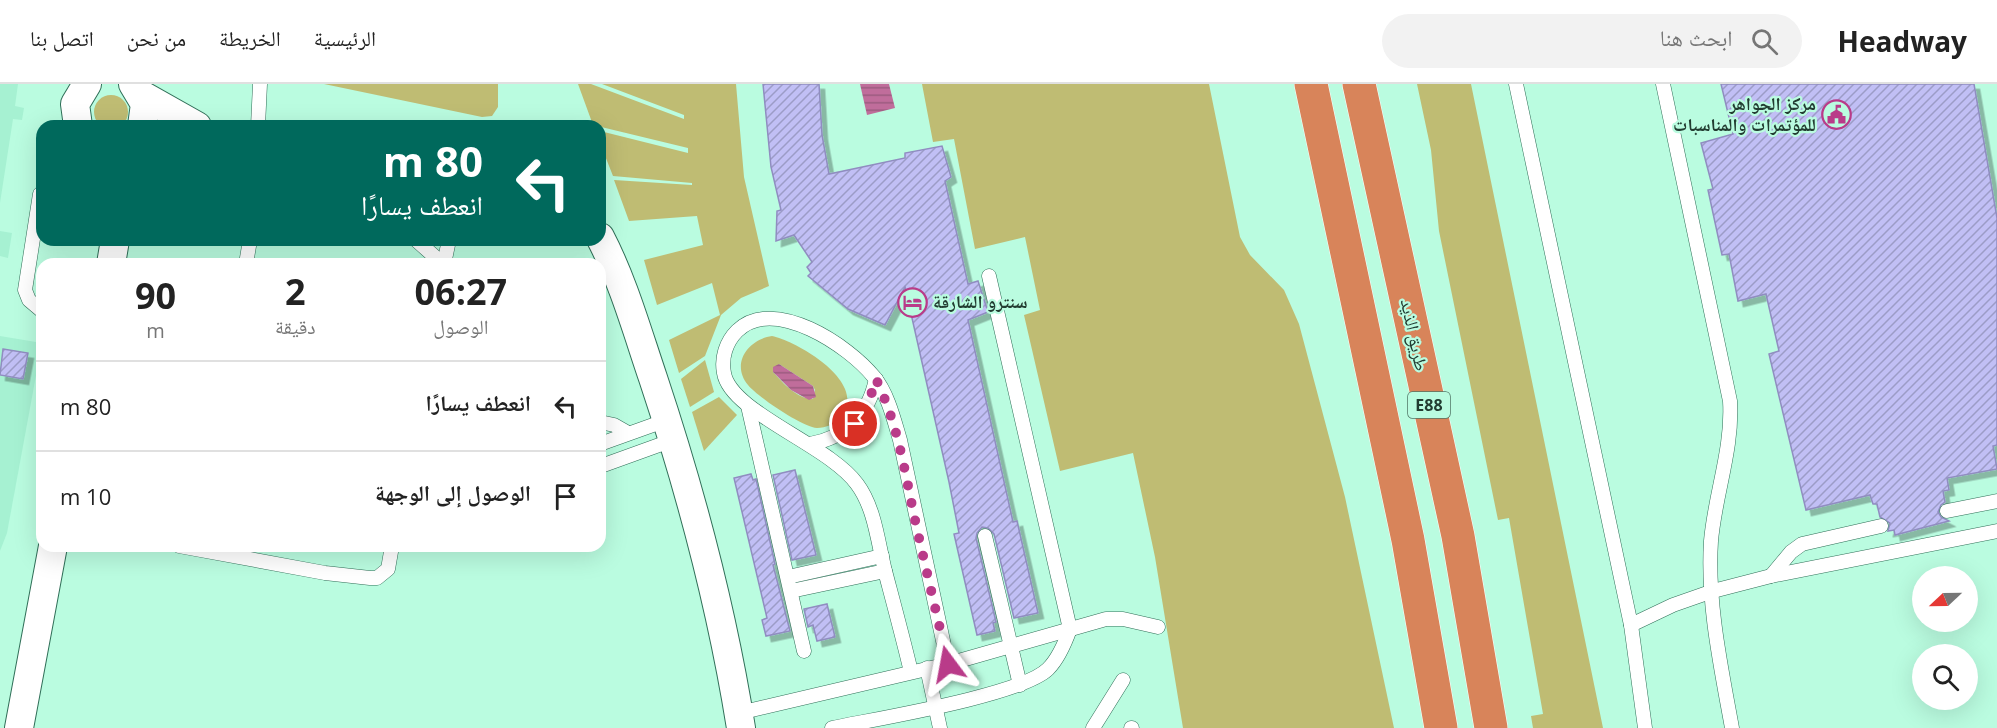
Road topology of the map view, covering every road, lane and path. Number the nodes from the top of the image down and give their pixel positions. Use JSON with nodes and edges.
{"nodes":[{"id":1,"x":87,"y":84,"type":"edge"},
{"id":2,"x":260,"y":84,"type":"edge"},
{"id":3,"x":1311,"y":84,"type":"edge"},
{"id":4,"x":1359,"y":84,"type":"edge"},
{"id":5,"x":1382,"y":84,"type":"edge"},
{"id":6,"x":1516,"y":84,"type":"edge"},
{"id":7,"x":1663,"y":84,"type":"edge"},
{"id":8,"x":137,"y":90,"type":"edge"},
{"id":9,"x":77,"y":120,"type":"edge"},
{"id":10,"x":144,"y":120,"type":"edge"},
{"id":11,"x":187,"y":120,"type":"edge"},
{"id":12,"x":258,"y":120,"type":"edge"},
{"id":13,"x":1384,"y":195,"type":"junction"},
{"id":14,"x":36,"y":220,"type":"edge"},
{"id":15,"x":423,"y":246,"type":"edge"},
{"id":16,"x":605,"y":246,"type":"edge"},
{"id":17,"x":437,"y":258,"type":"edge"},
{"id":18,"x":989,"y":276,"type":"dead end"},
{"id":19,"x":36,"y":305,"type":"edge"},
{"id":20,"x":876,"y":379,"type":"junction"},
{"id":21,"x":748,"y":406,"type":"junction"},
{"id":22,"x":606,"y":423,"type":"edge"},
{"id":23,"x":670,"y":430,"type":"junction"},
{"id":24,"x":628,"y":433,"type":"junction"},
{"id":25,"x":606,"y":442,"type":"edge"},
{"id":26,"x":810,"y":444,"type":"junction"},
{"id":27,"x":606,"y":463,"type":"edge"},
{"id":28,"x":1997,"y":501,"type":"edge"},
{"id":29,"x":1947,"y":512,"type":"dead end"},
{"id":30,"x":1881,"y":526,"type":"dead end"},
{"id":31,"x":1997,"y":531,"type":"edge"},
{"id":32,"x":985,"y":536,"type":"dead end"},
{"id":33,"x":52,"y":552,"type":"edge"},
{"id":34,"x":215,"y":552,"type":"edge"},
{"id":35,"x":391,"y":552,"type":"edge"},
{"id":36,"x":882,"y":556,"type":"junction"},
{"id":37,"x":885,"y":571,"type":"junction"},
{"id":38,"x":1771,"y":576,"type":"junction"},
{"id":39,"x":788,"y":577,"type":"junction"},
{"id":40,"x":791,"y":591,"type":"junction"},
{"id":41,"x":1713,"y":591,"type":"junction"},
{"id":42,"x":1631,"y":625,"type":"junction"},
{"id":43,"x":1158,"y":627,"type":"dead end"},
{"id":44,"x":1070,"y":629,"type":"junction"},
{"id":45,"x":1011,"y":647,"type":"junction"},
{"id":46,"x":804,"y":651,"type":"dead end"},
{"id":47,"x":948,"y":664,"type":"junction"},
{"id":48,"x":927,"y":668,"type":"junction"},
{"id":49,"x":911,"y":672,"type":"junction"},
{"id":50,"x":1122,"y":680,"type":"dead end"},
{"id":51,"x":1020,"y":685,"type":"junction"},
{"id":52,"x":935,"y":706,"type":"junction"},
{"id":53,"x":740,"y":721,"type":"edge"},
{"id":54,"x":19,"y":728,"type":"edge"},
{"id":55,"x":832,"y":728,"type":"edge"},
{"id":56,"x":940,"y":728,"type":"edge"},
{"id":57,"x":1093,"y":728,"type":"edge"},
{"id":58,"x":1441,"y":728,"type":"edge"},
{"id":59,"x":1491,"y":728,"type":"edge"},
{"id":60,"x":1645,"y":728,"type":"edge"},
{"id":61,"x":1732,"y":728,"type":"edge"}],
"edges":[{"from":1,"to":9,"type":"street"},
{"from":2,"to":12,"type":"lane"},
{"from":3,"to":58,"type":"highway","number":"E88"},
{"from":4,"to":13,"type":"highway","name":"طريق الذيد","number":"E88"},
{"from":5,"to":13,"type":"highway"},
{"from":6,"to":42,"type":"lane"},
{"from":7,"to":41,"type":"lane"},
{"from":8,"to":10,"type":"street"},
{"from":8,"to":11,"type":"street"},
{"from":13,"to":59,"type":"highway","name":"طريق الذيد","number":"E88"},
{"from":14,"to":19,"type":"lane"},
{"from":15,"to":17,"type":"lane"},
{"from":16,"to":23,"type":"street"},
{"from":18,"to":44,"type":"lane"},
{"from":20,"to":21,"type":"lane"},
{"from":20,"to":26,"type":"lane"},
{"from":20,"to":47,"type":"lane"},
{"from":21,"to":26,"type":"lane"},
{"from":21,"to":39,"type":"lane"},
{"from":22,"to":24,"type":"lane"},
{"from":23,"to":24,"type":"lane"},
{"from":23,"to":27,"type":"lane"},
{"from":23,"to":53,"type":"street"},
{"from":24,"to":25,"type":"lane"},
{"from":26,"to":36,"type":"lane"},
{"from":28,"to":29,"type":"lane"},
{"from":30,"to":38,"type":"lane"},
{"from":31,"to":38,"type":"lane"},
{"from":32,"to":45,"type":"lane"},
{"from":33,"to":54,"type":"street"},
{"from":34,"to":35,"type":"lane"},
{"from":36,"to":37,"type":"lane"},
{"from":36,"to":39,"type":"lane"},
{"from":37,"to":40,"type":"lane"},
{"from":37,"to":49,"type":"lane"},
{"from":38,"to":41,"type":"lane"},
{"from":39,"to":40,"type":"lane"},
{"from":40,"to":46,"type":"lane"},
{"from":41,"to":42,"type":"lane"},
{"from":41,"to":61,"type":"lane"},
{"from":42,"to":60,"type":"lane"},
{"from":43,"to":44,"type":"lane"},
{"from":44,"to":45,"type":"lane"},
{"from":44,"to":51,"type":"lane"},
{"from":45,"to":47,"type":"lane"},
{"from":45,"to":51,"type":"lane"},
{"from":47,"to":48,"type":"lane"},
{"from":48,"to":49,"type":"lane"},
{"from":48,"to":52,"type":"lane"},
{"from":49,"to":53,"type":"lane"},
{"from":50,"to":57,"type":"lane"},
{"from":51,"to":52,"type":"lane"},
{"from":52,"to":55,"type":"lane"},
{"from":52,"to":56,"type":"lane"}]}
